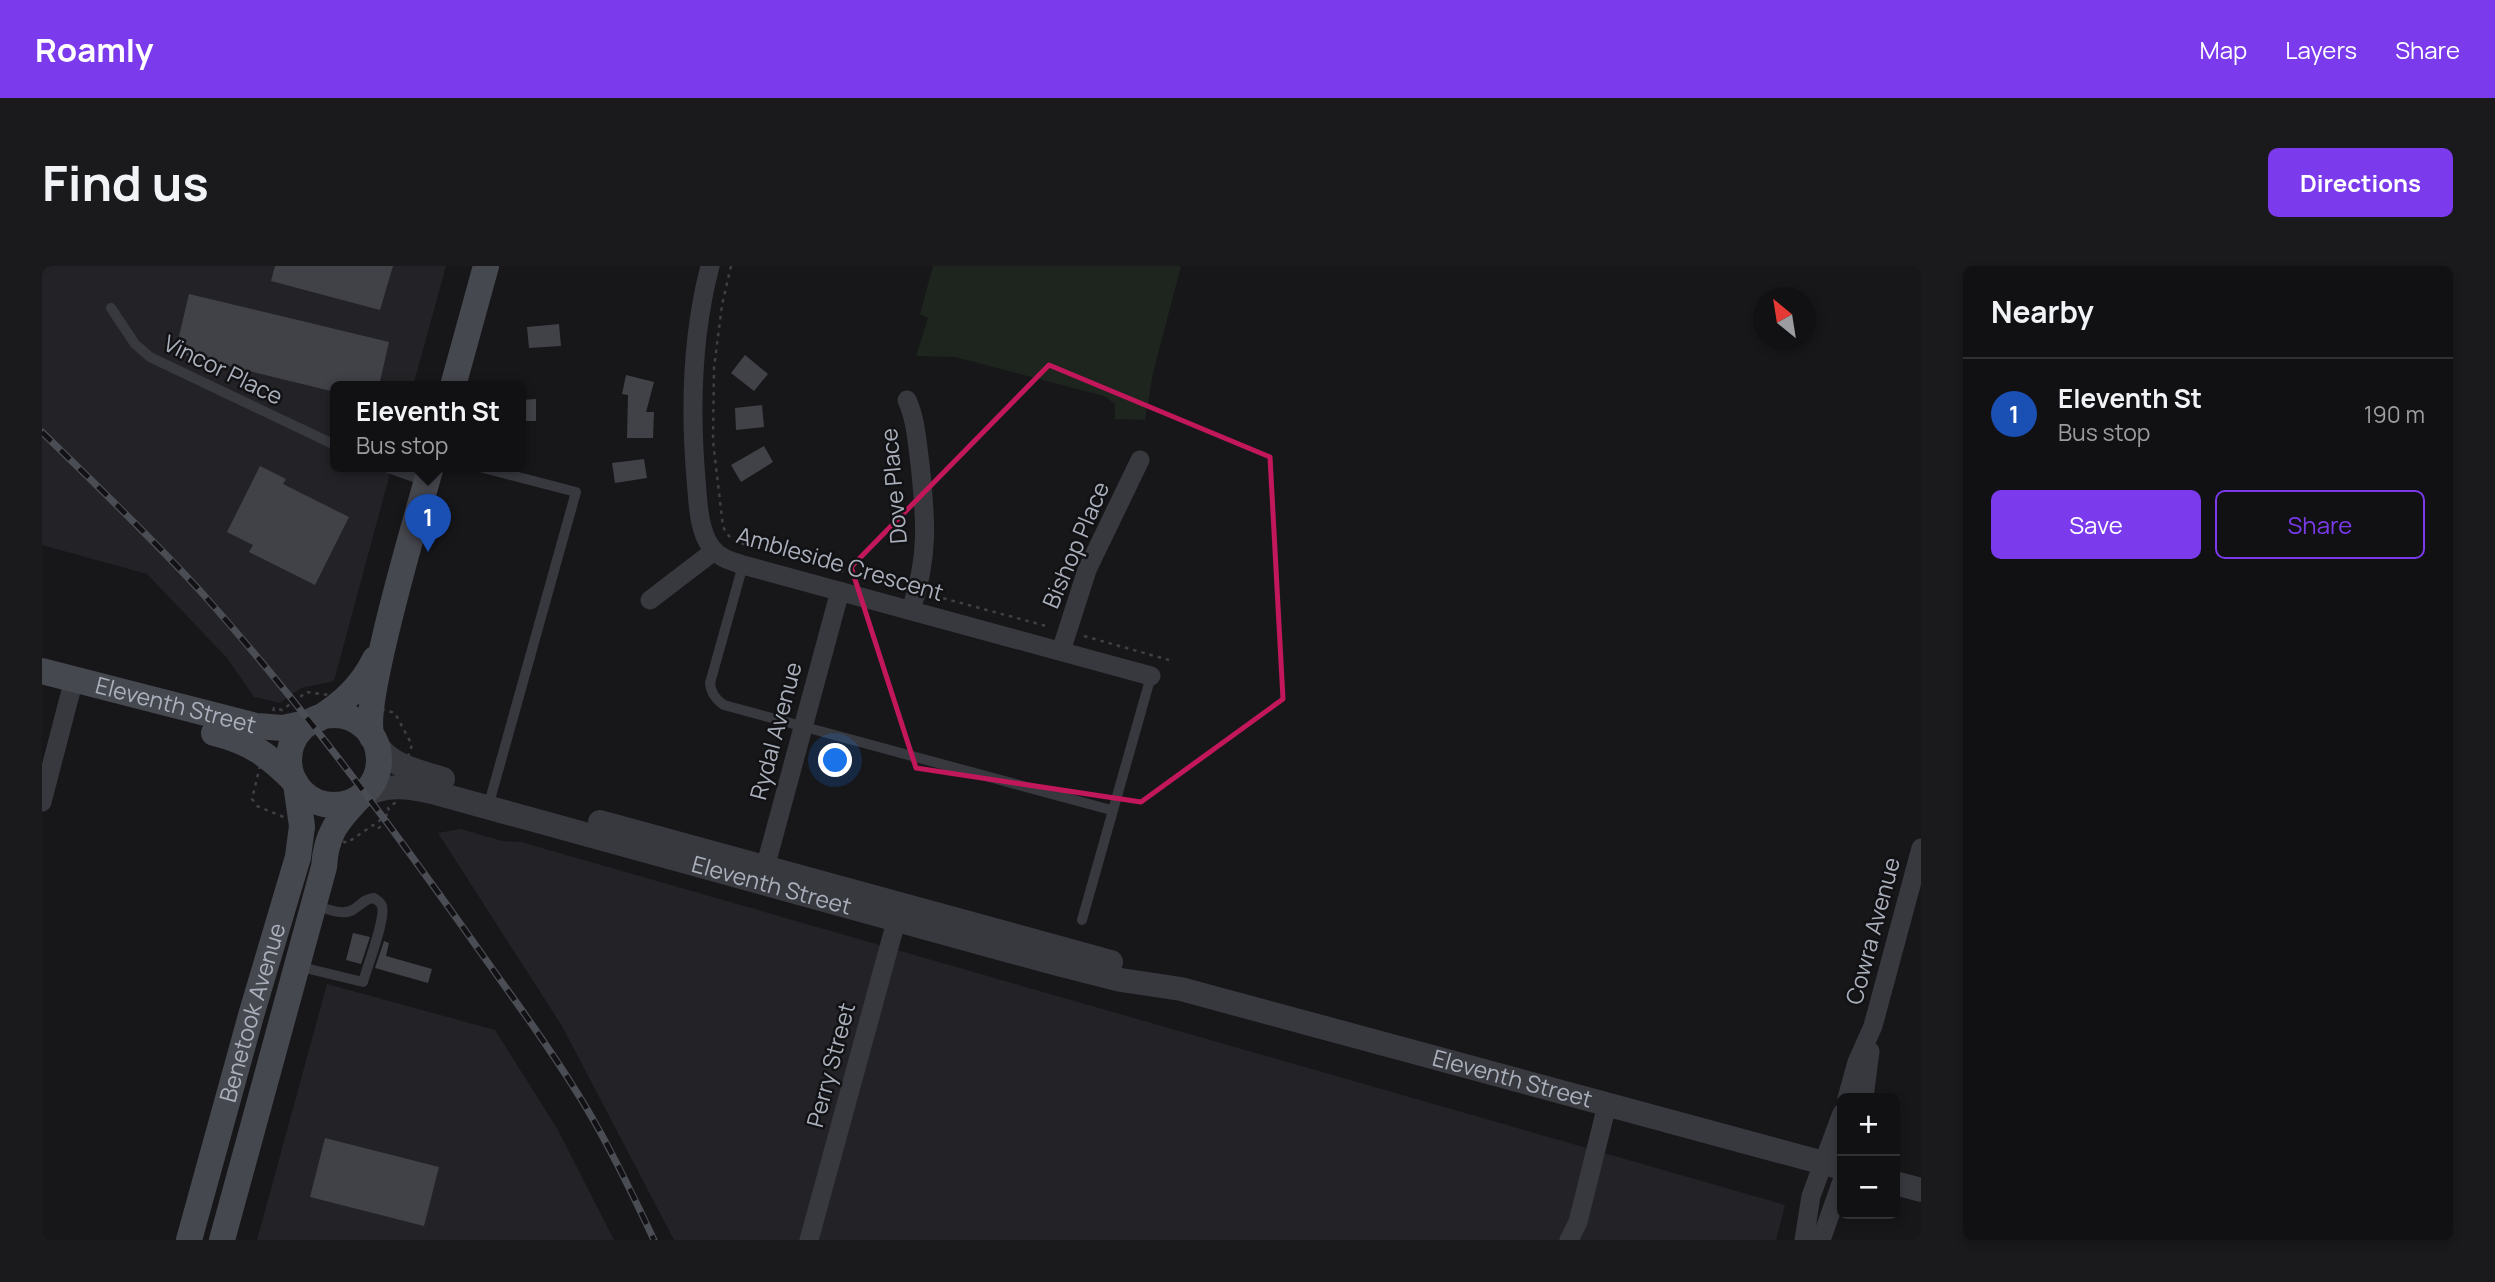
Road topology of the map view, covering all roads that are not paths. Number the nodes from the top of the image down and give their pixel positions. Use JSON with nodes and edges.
{"nodes":[{"id":1,"x":486,"y":266,"type":"edge"},
{"id":2,"x":710,"y":266,"type":"edge"},
{"id":3,"x":111,"y":308,"type":"dead end"},
{"id":4,"x":454,"y":381,"type":"edge"},
{"id":5,"x":907,"y":400,"type":"dead end"},
{"id":6,"x":330,"y":443,"type":"edge"},
{"id":7,"x":1140,"y":460,"type":"dead end"},
{"id":8,"x":499,"y":472,"type":"edge"},
{"id":9,"x":429,"y":474,"type":"edge"},
{"id":10,"x":714,"y":551,"type":"junction"},
{"id":11,"x":743,"y":565,"type":"junction"},
{"id":12,"x":840,"y":591,"type":"junction"},
{"id":13,"x":650,"y":600,"type":"dead end"},
{"id":14,"x":914,"y":601,"type":"junction"},
{"id":15,"x":1061,"y":651,"type":"junction"},
{"id":16,"x":42,"y":671,"type":"edge"},
{"id":17,"x":1151,"y":676,"type":"joint"},
{"id":18,"x":42,"y":688,"type":"edge"},
{"id":19,"x":72,"y":688,"type":"junction"},
{"id":20,"x":358,"y":703,"type":"junction"},
{"id":21,"x":314,"y":721,"type":"junction"},
{"id":22,"x":803,"y":725,"type":"junction"},
{"id":23,"x":374,"y":739,"type":"junction"},
{"id":24,"x":266,"y":740,"type":"junction"},
{"id":25,"x":401,"y":776,"type":"junction"},
{"id":26,"x":295,"y":783,"type":"junction"},
{"id":27,"x":360,"y":797,"type":"junction"},
{"id":28,"x":490,"y":801,"type":"junction"},
{"id":29,"x":42,"y":802,"type":"edge"},
{"id":30,"x":1111,"y":810,"type":"junction"},
{"id":31,"x":1921,"y":848,"type":"edge"},
{"id":32,"x":763,"y":875,"type":"junction"},
{"id":33,"x":314,"y":905,"type":"junction"},
{"id":34,"x":898,"y":912,"type":"junction"},
{"id":35,"x":1082,"y":920,"type":"dead end"},
{"id":36,"x":296,"y":966,"type":"junction"},
{"id":37,"x":251,"y":1012,"type":"junction"},
{"id":38,"x":281,"y":1020,"type":"junction"},
{"id":39,"x":1873,"y":1026,"type":"junction"},
{"id":40,"x":1848,"y":1093,"type":"edge"},
{"id":41,"x":1865,"y":1093,"type":"edge"},
{"id":42,"x":1607,"y":1105,"type":"junction"},
{"id":43,"x":1837,"y":1140,"type":"edge"},
{"id":44,"x":1832,"y":1166,"type":"edge"},
{"id":45,"x":1900,"y":1184,"type":"edge"},
{"id":46,"x":1921,"y":1190,"type":"edge"},
{"id":47,"x":1837,"y":1195,"type":"edge"},
{"id":48,"x":189,"y":1240,"type":"edge"},
{"id":49,"x":222,"y":1240,"type":"edge"},
{"id":50,"x":808,"y":1240,"type":"edge"},
{"id":51,"x":1570,"y":1240,"type":"edge"},
{"id":52,"x":1804,"y":1240,"type":"edge"},
{"id":53,"x":1821,"y":1240,"type":"edge"}],
"edges":[{"from":1,"to":4,"type":"main road"},
{"from":2,"to":10,"type":"street","name":"Ambleside Crescent"},
{"from":3,"to":6,"type":"lane","name":"Vincor Place"},
{"from":5,"to":14,"type":"street","name":"Dove Place"},
{"from":7,"to":15,"type":"street","name":"Bishop Place"},
{"from":8,"to":28,"type":"lane"},
{"from":9,"to":20,"type":"main road"},
{"from":10,"to":11,"type":"street","name":"Ambleside Crescent"},
{"from":10,"to":13,"type":"street"},
{"from":11,"to":12,"type":"street","name":"Ambleside Crescent"},
{"from":11,"to":22,"type":"lane"},
{"from":12,"to":14,"type":"street","name":"Ambleside Crescent"},
{"from":12,"to":22,"type":"street","name":"Rydal Avenue"},
{"from":14,"to":15,"type":"street","name":"Ambleside Crescent"},
{"from":15,"to":17,"type":"street","name":"Ambleside Crescent"},
{"from":16,"to":19,"type":"main road","name":"Eleventh Street"},
{"from":17,"to":30,"type":"lane"},
{"from":18,"to":19,"type":"main road","name":"Eleventh Street"},
{"from":19,"to":24,"type":"main road","name":"Eleventh Street"},
{"from":19,"to":29,"type":"street"},
{"from":20,"to":21,"type":"main road"},
{"from":20,"to":23,"type":"main road"},
{"from":21,"to":23,"type":"main road"},
{"from":21,"to":24,"type":"main road","name":"Eleventh Street"},
{"from":21,"to":26,"type":"main road"},
{"from":22,"to":30,"type":"lane"},
{"from":22,"to":32,"type":"street","name":"Rydal Avenue"},
{"from":23,"to":25,"type":"street","name":"Eleventh Street"},
{"from":23,"to":27,"type":"main road"},
{"from":24,"to":26,"type":"main road","name":"Eleventh Street"},
{"from":25,"to":27,"type":"street"},
{"from":25,"to":28,"type":"street","name":"Eleventh Street"},
{"from":26,"to":27,"type":"main road"},
{"from":26,"to":37,"type":"main road","name":"Benetook Avenue"},
{"from":27,"to":33,"type":"main road","name":"Benetook Avenue"},
{"from":28,"to":32,"type":"street","name":"Eleventh Street"},
{"from":30,"to":35,"type":"lane"},
{"from":31,"to":39,"type":"street","name":"Cowra Avenue"},
{"from":32,"to":34,"type":"street","name":"Eleventh Street"},
{"from":33,"to":36,"type":"main road","name":"Benetook Avenue"},
{"from":33,"to":36,"type":"lane"},
{"from":34,"to":42,"type":"street","name":"Eleventh Street"},
{"from":34,"to":50,"type":"street","name":"Perry Street"},
{"from":36,"to":38,"type":"main road","name":"Benetook Avenue"},
{"from":37,"to":38,"type":"main road"},
{"from":37,"to":48,"type":"main road","name":"Benetook Avenue"},
{"from":38,"to":49,"type":"main road","name":"Benetook Avenue"},
{"from":39,"to":40,"type":"street","name":"Cowra Avenue"},
{"from":39,"to":41,"type":"street","name":"Cowra Avenue"},
{"from":42,"to":44,"type":"street","name":"Eleventh Street"},
{"from":42,"to":51,"type":"street"},
{"from":43,"to":44,"type":"street"},
{"from":44,"to":52,"type":"street"},
{"from":45,"to":46,"type":"street"},
{"from":47,"to":53,"type":"street"}]}
